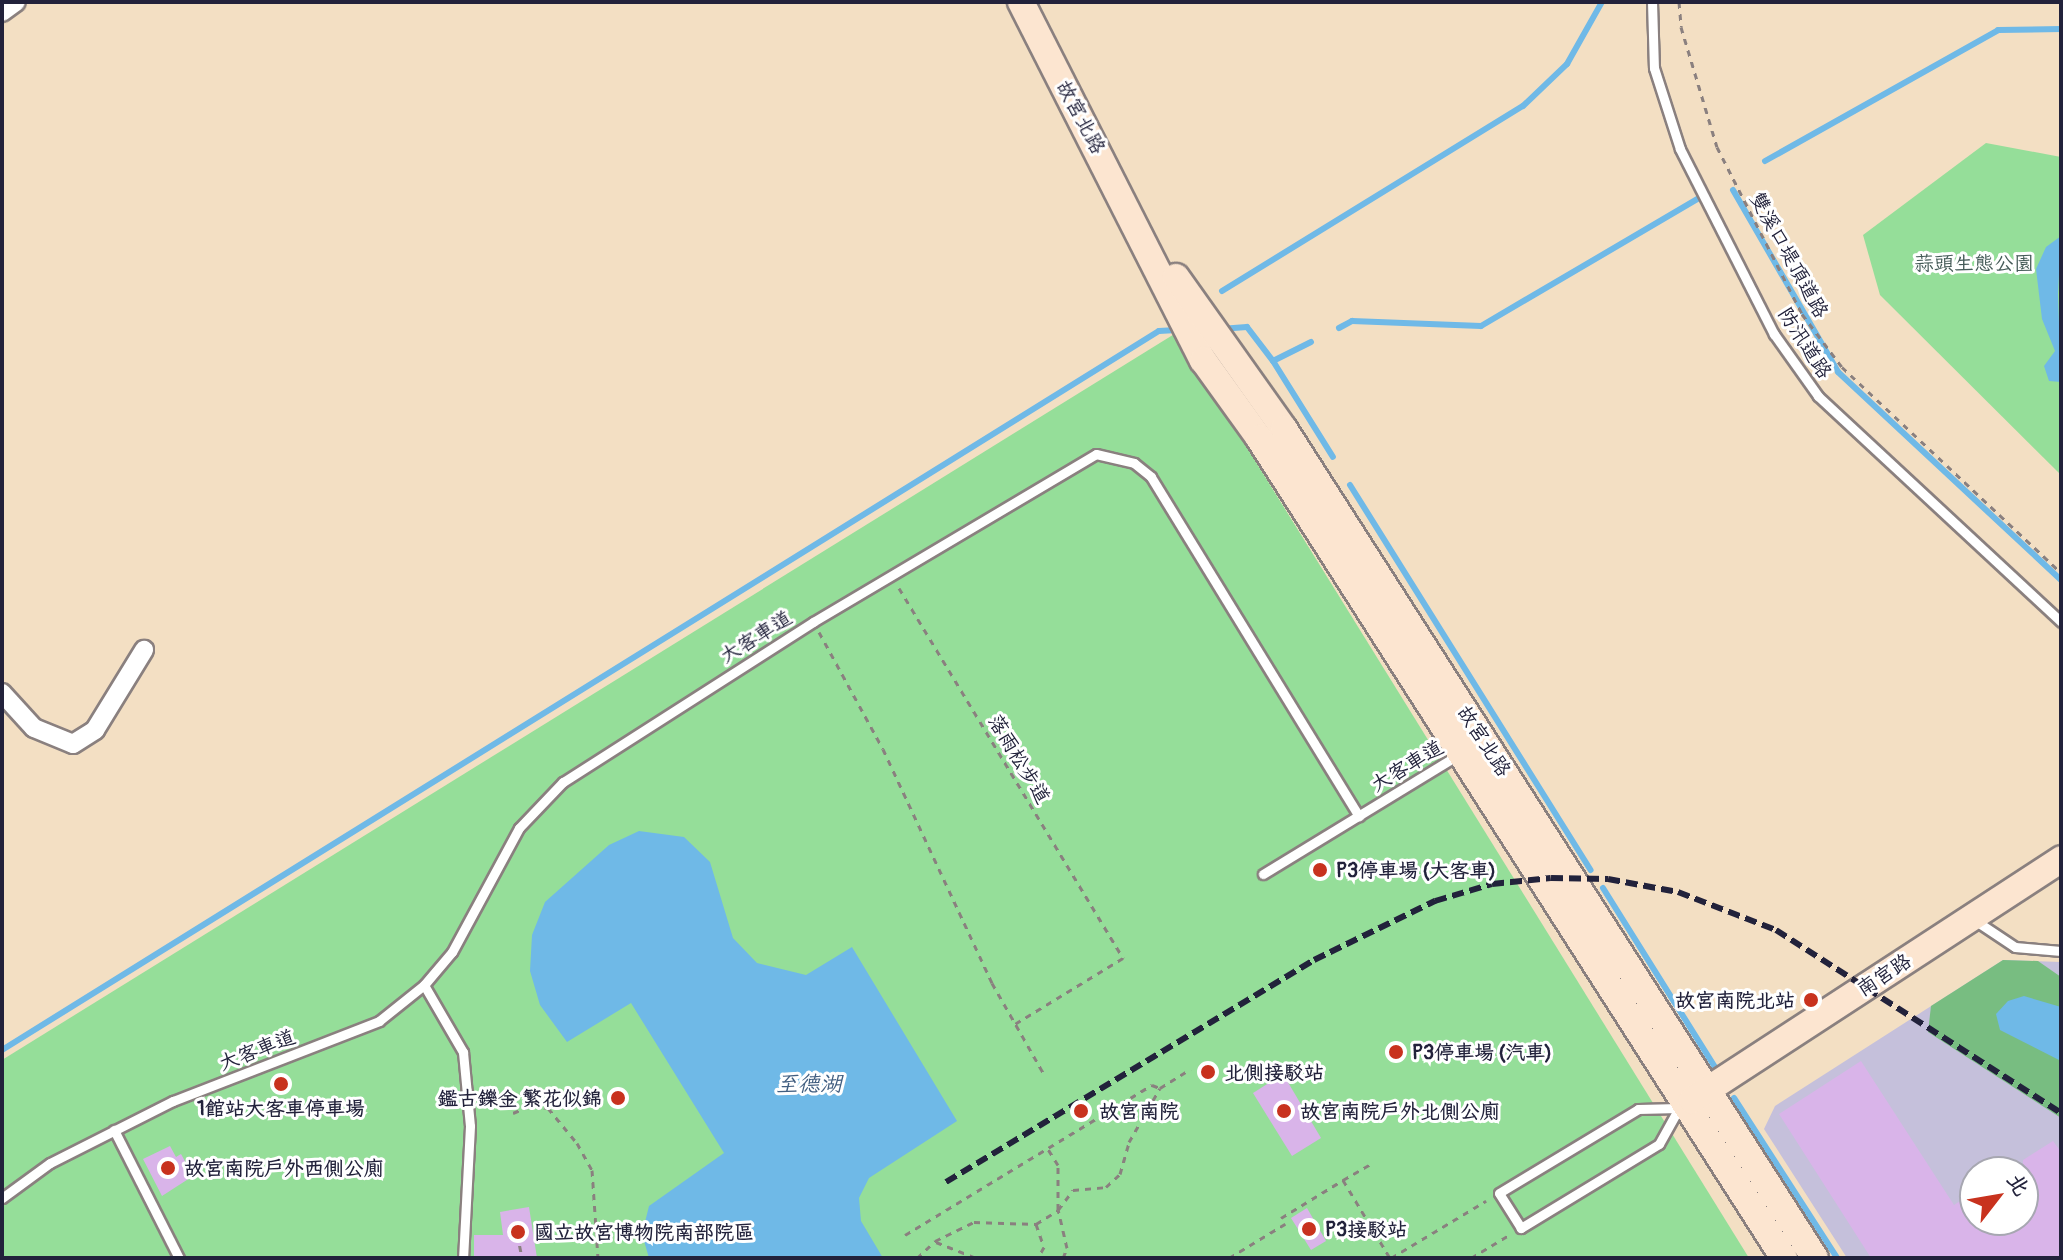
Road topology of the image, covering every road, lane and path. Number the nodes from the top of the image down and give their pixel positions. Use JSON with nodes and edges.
{"nodes":[{"id":1,"x":16,"y":2,"type":"edge"},
{"id":2,"x":1021,"y":2,"type":"edge"},
{"id":3,"x":1652,"y":2,"type":"edge"},
{"id":4,"x":1679,"y":2,"type":"edge"},
{"id":5,"x":2,"y":12,"type":"edge"},
{"id":6,"x":1142,"y":233,"type":"junction"},
{"id":7,"x":2061,"y":573,"type":"edge"},
{"id":8,"x":891,"y":575,"type":"junction"},
{"id":9,"x":813,"y":622,"type":"junction"},
{"id":10,"x":2061,"y":622,"type":"edge"},
{"id":11,"x":144,"y":650,"type":"dead end"},
{"id":12,"x":2,"y":693,"type":"edge"},
{"id":13,"x":1462,"y":754,"type":"junction"},
{"id":14,"x":1359,"y":816,"type":"junction"},
{"id":15,"x":2061,"y":859,"type":"edge"},
{"id":16,"x":1263,"y":874,"type":"dead end"},
{"id":17,"x":1972,"y":917,"type":"junction"},
{"id":18,"x":2061,"y":951,"type":"edge"},
{"id":19,"x":424,"y":985,"type":"junction"},
{"id":20,"x":1015,"y":1024,"type":"junction"},
{"id":21,"x":1191,"y":1069,"type":"dead end"},
{"id":22,"x":1044,"y":1074,"type":"dead end"},
{"id":23,"x":1160,"y":1088,"type":"junction"},
{"id":24,"x":1690,"y":1101,"type":"junction"},
{"id":25,"x":513,"y":1113,"type":"dead end"},
{"id":26,"x":114,"y":1130,"type":"junction"},
{"id":27,"x":1048,"y":1148,"type":"junction"},
{"id":28,"x":1372,"y":1163,"type":"dead end"},
{"id":29,"x":1343,"y":1180,"type":"junction"},
{"id":30,"x":1499,"y":1193,"type":"junction"},
{"id":31,"x":2,"y":1198,"type":"edge"},
{"id":32,"x":1058,"y":1210,"type":"junction"},
{"id":33,"x":1281,"y":1218,"type":"dead end"},
{"id":34,"x":515,"y":1222,"type":"dead end"},
{"id":35,"x":1036,"y":1224,"type":"junction"},
{"id":36,"x":1285,"y":1224,"type":"dead end"},
{"id":37,"x":1521,"y":1228,"type":"junction"},
{"id":38,"x":905,"y":1235,"type":"dead end"},
{"id":39,"x":935,"y":1241,"type":"junction"},
{"id":40,"x":179,"y":1258,"type":"edge"},
{"id":41,"x":463,"y":1258,"type":"edge"},
{"id":42,"x":522,"y":1258,"type":"edge"},
{"id":43,"x":598,"y":1258,"type":"edge"},
{"id":44,"x":917,"y":1258,"type":"edge"},
{"id":45,"x":976,"y":1258,"type":"edge"},
{"id":46,"x":1038,"y":1258,"type":"edge"},
{"id":47,"x":1063,"y":1258,"type":"edge"},
{"id":48,"x":1229,"y":1258,"type":"edge"},
{"id":49,"x":1390,"y":1258,"type":"edge"},
{"id":50,"x":1471,"y":1258,"type":"edge"},
{"id":51,"x":1784,"y":1258,"type":"edge"},
{"id":52,"x":1815,"y":1258,"type":"edge"}],
"edges":[{"from":1,"to":5,"type":"street"},
{"from":2,"to":6,"type":"street","name":"故宮北路"},
{"from":3,"to":10,"type":"lane","name":"防汛道路"},
{"from":4,"to":7,"type":"path","name":"雙溪口堤頂道路"},
{"from":6,"to":13,"type":"street","name":"故宮北路"},
{"from":6,"to":24,"type":"street","name":"故宮北路"},
{"from":8,"to":9,"type":"lane","name":"大客車道"},
{"from":8,"to":14,"type":"lane","name":"大客車道"},
{"from":8,"to":20,"type":"path","name":"落雨松步道"},
{"from":9,"to":19,"type":"lane","name":"大客車道"},
{"from":9,"to":20,"type":"path"},
{"from":11,"to":12,"type":"street"},
{"from":13,"to":14,"type":"lane","name":"大客車道"},
{"from":13,"to":24,"type":"street","name":"故宮北路"},
{"from":14,"to":16,"type":"lane"},
{"from":15,"to":17,"type":"street","name":"南宮路"},
{"from":17,"to":18,"type":"lane"},
{"from":17,"to":24,"type":"street","name":"南宮路"},
{"from":19,"to":26,"type":"lane","name":"大客車道"},
{"from":19,"to":41,"type":"lane"},
{"from":20,"to":22,"type":"path"},
{"from":21,"to":23,"type":"path"},
{"from":23,"to":27,"type":"path"},
{"from":23,"to":32,"type":"path"},
{"from":24,"to":30,"type":"lane"},
{"from":24,"to":37,"type":"lane"},
{"from":24,"to":51,"type":"street","name":"故宮北路"},
{"from":24,"to":52,"type":"street","name":"故宮北路"},
{"from":25,"to":43,"type":"path"},
{"from":26,"to":31,"type":"lane","name":"大客車道"},
{"from":26,"to":40,"type":"lane"},
{"from":27,"to":32,"type":"path"},
{"from":27,"to":38,"type":"path"},
{"from":28,"to":29,"type":"path"},
{"from":29,"to":33,"type":"path"},
{"from":29,"to":49,"type":"path"},
{"from":30,"to":37,"type":"lane"},
{"from":30,"to":49,"type":"path"},
{"from":32,"to":35,"type":"path"},
{"from":32,"to":47,"type":"path"},
{"from":34,"to":42,"type":"path"},
{"from":35,"to":39,"type":"path"},
{"from":35,"to":46,"type":"path"},
{"from":36,"to":48,"type":"path"},
{"from":37,"to":50,"type":"path"},
{"from":39,"to":44,"type":"path"},
{"from":39,"to":45,"type":"path"}]}
